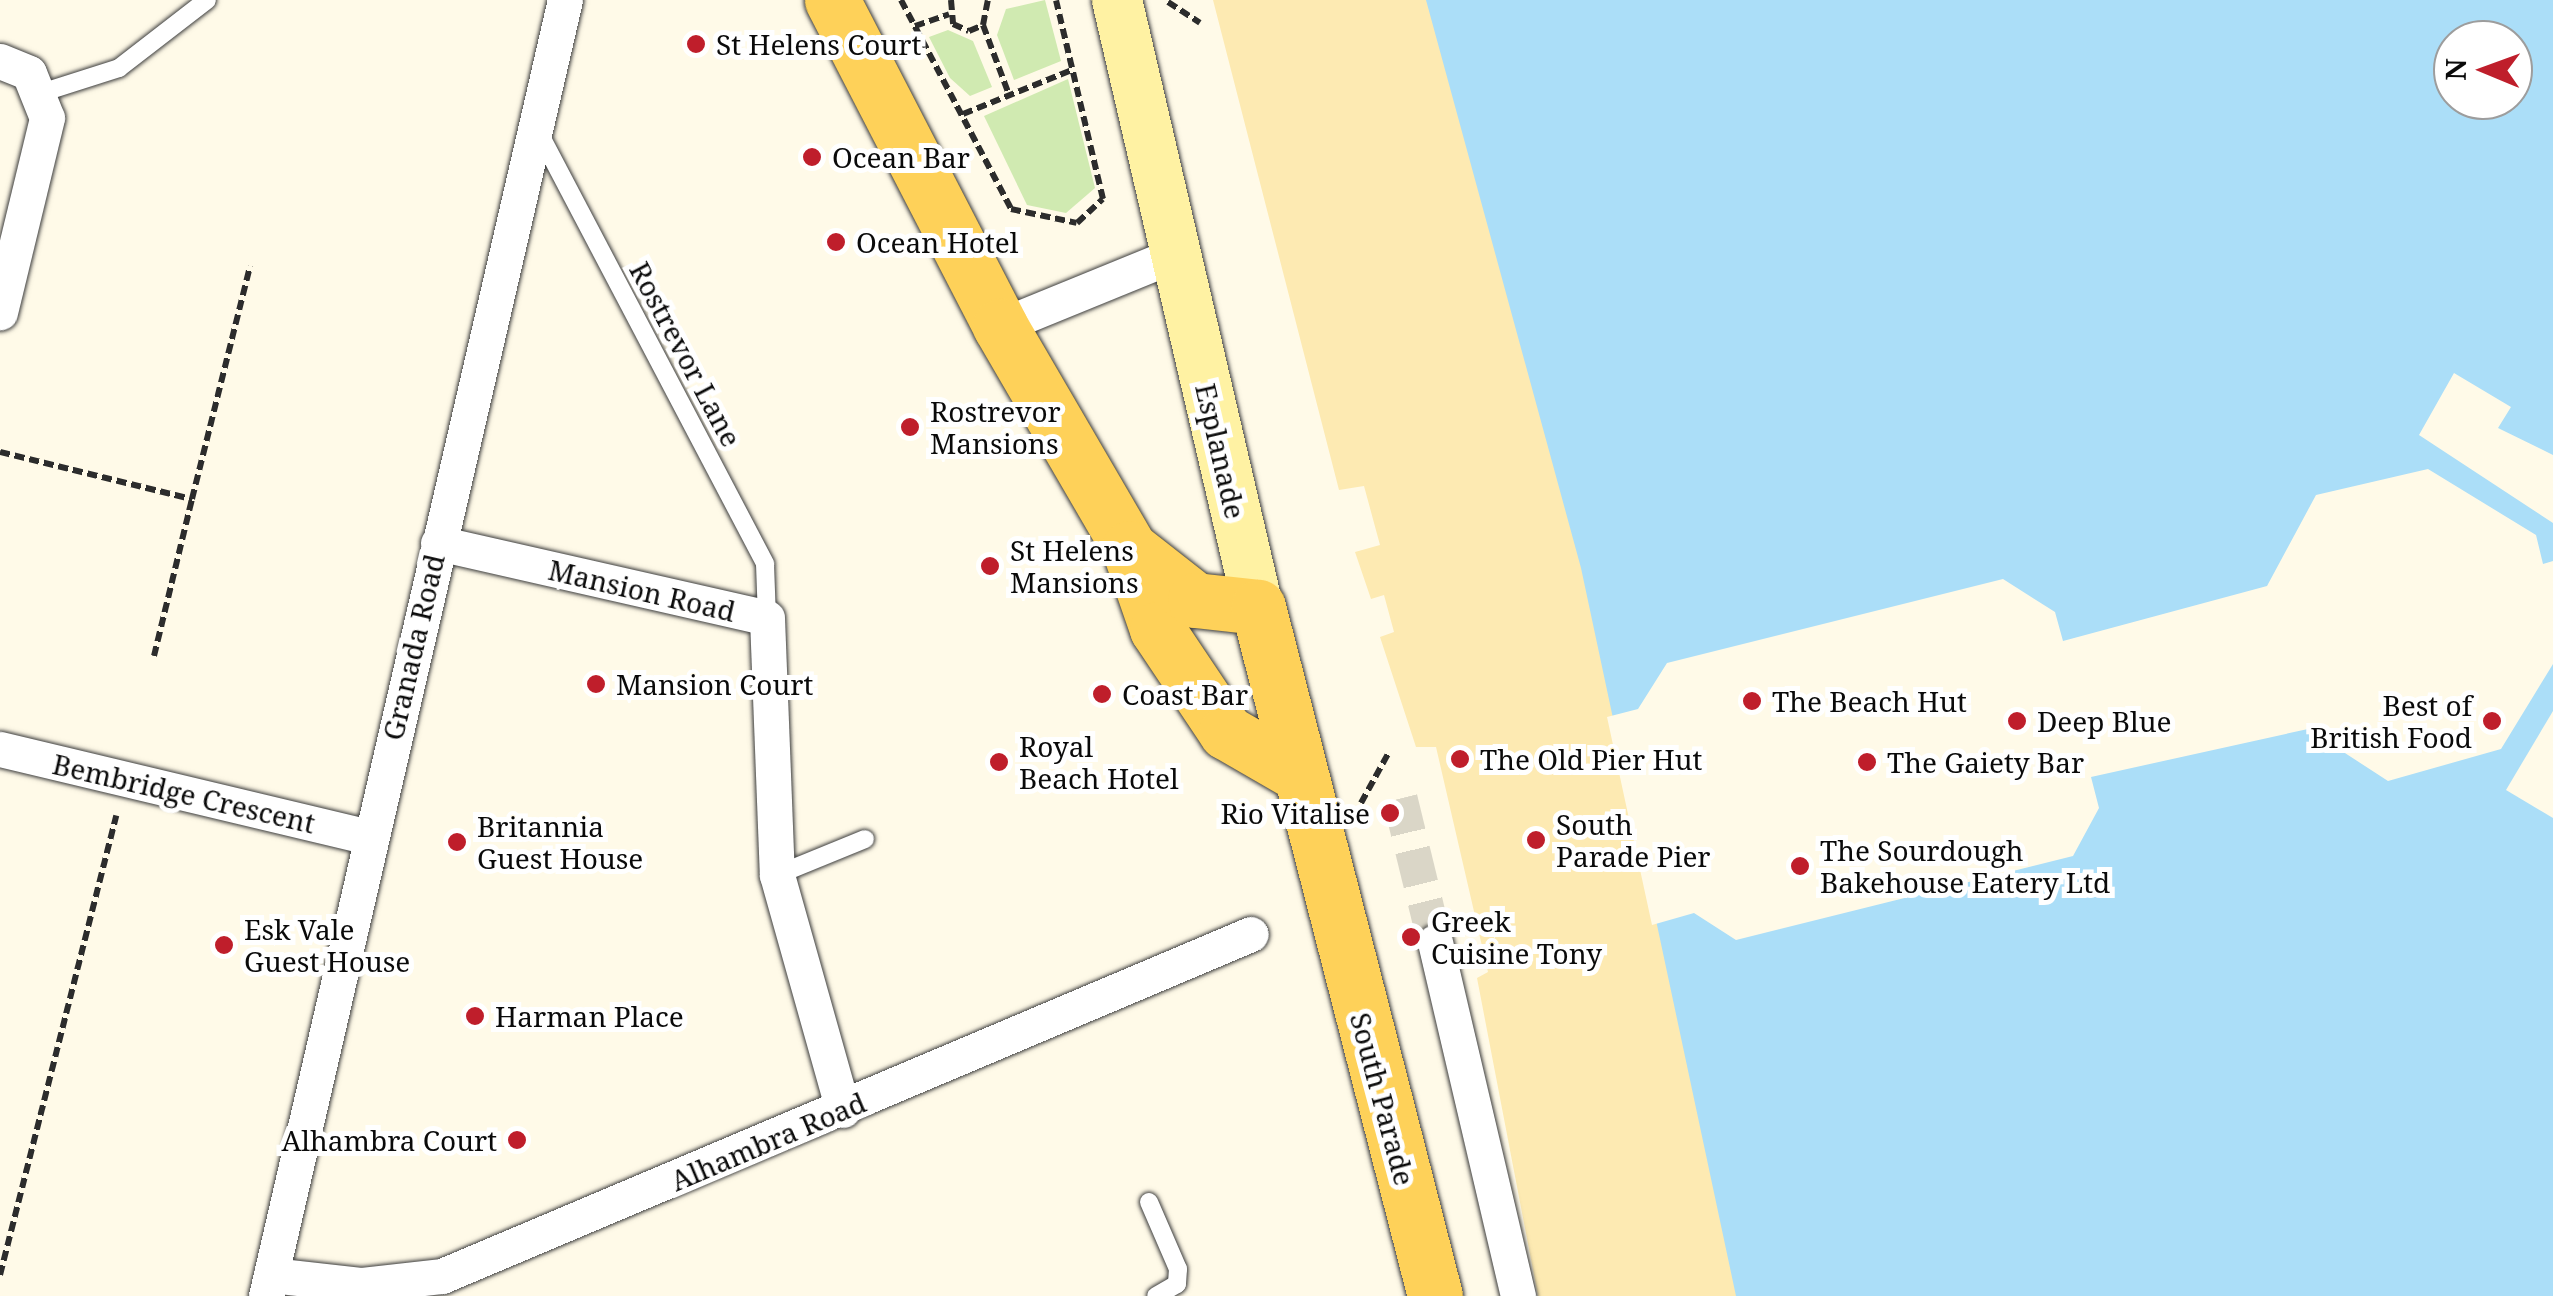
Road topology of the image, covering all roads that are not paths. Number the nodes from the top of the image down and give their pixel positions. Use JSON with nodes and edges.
{"nodes":[{"id":1,"x":208,"y":0,"type":"edge"},
{"id":2,"x":565,"y":0,"type":"edge"},
{"id":3,"x":832,"y":0,"type":"edge"},
{"id":4,"x":1118,"y":0,"type":"edge"},
{"id":5,"x":0,"y":60,"type":"edge"},
{"id":6,"x":44,"y":92,"type":"junction"},
{"id":7,"x":533,"y":122,"type":"junction"},
{"id":8,"x":1174,"y":256,"type":"junction"},
{"id":9,"x":0,"y":312,"type":"edge"},
{"id":10,"x":1000,"y":326,"type":"junction"},
{"id":11,"x":438,"y":542,"type":"junction"},
{"id":12,"x":1129,"y":548,"type":"junction"},
{"id":13,"x":1258,"y":607,"type":"junction"},
{"id":14,"x":768,"y":618,"type":"junction"},
{"id":15,"x":0,"y":748,"type":"edge"},
{"id":16,"x":1297,"y":774,"type":"junction"},
{"id":17,"x":368,"y":837,"type":"junction"},
{"id":18,"x":865,"y":839,"type":"dead end"},
{"id":19,"x":777,"y":875,"type":"junction"},
{"id":20,"x":1332,"y":901,"type":"joint"},
{"id":21,"x":1251,"y":934,"type":"dead end"},
{"id":22,"x":1434,"y":942,"type":"tunnel mouth"},
{"id":23,"x":843,"y":1110,"type":"junction"},
{"id":24,"x":1149,"y":1202,"type":"dead end"},
{"id":25,"x":268,"y":1286,"type":"edge"},
{"id":26,"x":1156,"y":1296,"type":"edge"},
{"id":27,"x":1435,"y":1296,"type":"edge"},
{"id":28,"x":1518,"y":1296,"type":"edge"}],
"edges":[{"from":1,"to":6,"type":"lane"},
{"from":2,"to":7,"type":"street","name":"Granada Road"},
{"from":3,"to":10,"type":"main road"},
{"from":4,"to":8,"type":"street","name":"Esplanade"},
{"from":5,"to":6,"type":"street"},
{"from":6,"to":9,"type":"street"},
{"from":7,"to":11,"type":"street","name":"Granada Road"},
{"from":7,"to":14,"type":"lane","name":"Rostrevor Lane"},
{"from":8,"to":10,"type":"street"},
{"from":8,"to":13,"type":"street","name":"Esplanade"},
{"from":10,"to":12,"type":"main road"},
{"from":11,"to":14,"type":"street","name":"Mansion Road"},
{"from":11,"to":17,"type":"street","name":"Granada Road"},
{"from":12,"to":13,"type":"main road"},
{"from":12,"to":16,"type":"main road"},
{"from":13,"to":16,"type":"main road","name":"Esplanade"},
{"from":14,"to":19,"type":"street","name":"Mansion Road"},
{"from":15,"to":17,"type":"street","name":"Bembridge Crescent"},
{"from":16,"to":20,"type":"main road","name":"Esplanade"},
{"from":17,"to":25,"type":"street","name":"Granada Road"},
{"from":18,"to":19,"type":"lane"},
{"from":19,"to":23,"type":"street","name":"Mansion Road"},
{"from":20,"to":27,"type":"main road","name":"South Parade"},
{"from":21,"to":23,"type":"street","name":"Alhambra Road"},
{"from":22,"to":28,"type":"street"},
{"from":23,"to":25,"type":"street","name":"Alhambra Road"},
{"from":24,"to":26,"type":"lane"}]}
